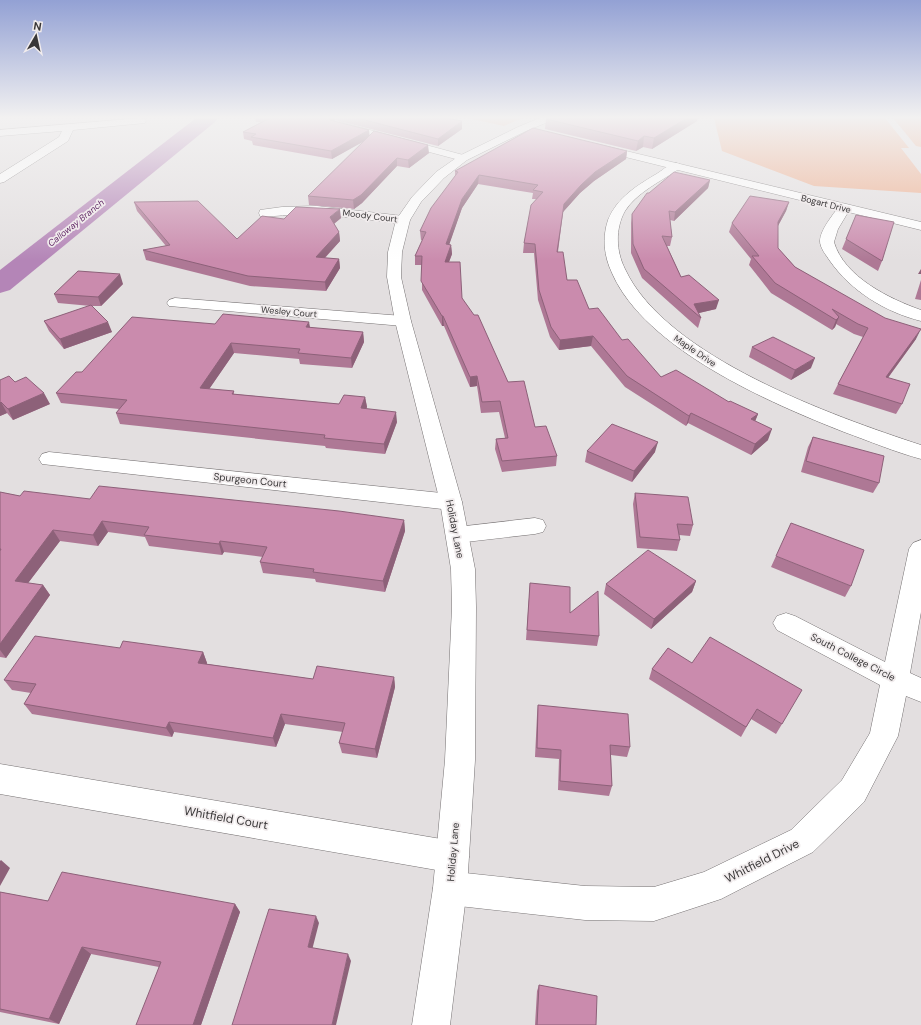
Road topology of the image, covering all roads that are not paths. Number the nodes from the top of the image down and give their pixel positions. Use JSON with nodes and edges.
{"nodes":[{"id":1,"x":21,"y":166,"type":"edge"},
{"id":2,"x":453,"y":166,"type":"edge"},
{"id":3,"x":676,"y":166,"type":"joint"},
{"id":4,"x":0,"y":179,"type":"edge"},
{"id":5,"x":844,"y":208,"type":"junction"},
{"id":6,"x":265,"y":213,"type":"dead end"},
{"id":7,"x":403,"y":220,"type":"junction"},
{"id":8,"x":921,"y":226,"type":"edge"},
{"id":9,"x":175,"y":302,"type":"dead end"},
{"id":10,"x":921,"y":316,"type":"edge"},
{"id":11,"x":403,"y":321,"type":"junction"},
{"id":12,"x":921,"y":452,"type":"edge"},
{"id":13,"x":49,"y":459,"type":"dead end"},
{"id":14,"x":451,"y":502,"type":"junction"},
{"id":15,"x":535,"y":526,"type":"dead end"},
{"id":16,"x":457,"y":535,"type":"junction"},
{"id":17,"x":921,"y":549,"type":"edge"},
{"id":18,"x":786,"y":623,"type":"dead end"},
{"id":19,"x":908,"y":684,"type":"edge"},
{"id":20,"x":0,"y":779,"type":"edge"},
{"id":21,"x":453,"y":857,"type":"junction"},
{"id":22,"x":450,"y":888,"type":"junction"},
{"id":23,"x":431,"y":1025,"type":"edge"}],
"edges":[{"from":1,"to":4,"type":"street"},
{"from":2,"to":7,"type":"street","name":"Holiday Lane"},
{"from":3,"to":5,"type":"street","name":"Bogart Drive"},
{"from":3,"to":12,"type":"street","name":"Maple Drive"},
{"from":5,"to":8,"type":"street","name":"Bogart Drive"},
{"from":5,"to":10,"type":"street"},
{"from":6,"to":7,"type":"street","name":"Moody Court"},
{"from":7,"to":11,"type":"street","name":"Holiday Lane"},
{"from":9,"to":11,"type":"street","name":"Wesley Court"},
{"from":11,"to":14,"type":"street","name":"Holiday Lane"},
{"from":13,"to":14,"type":"street","name":"Spurgeon Court"},
{"from":14,"to":16,"type":"street","name":"Holiday Lane"},
{"from":15,"to":16,"type":"street"},
{"from":16,"to":21,"type":"street","name":"Holiday Lane"},
{"from":17,"to":19,"type":"street","name":"Whitfield Drive"},
{"from":18,"to":19,"type":"street","name":"South College Circle"},
{"from":19,"to":22,"type":"street","name":"Whitfield Drive"},
{"from":20,"to":21,"type":"street","name":"Whitfield Court"},
{"from":21,"to":22,"type":"street","name":"Holiday Lane"},
{"from":22,"to":23,"type":"street","name":"Holiday Lane"}]}
